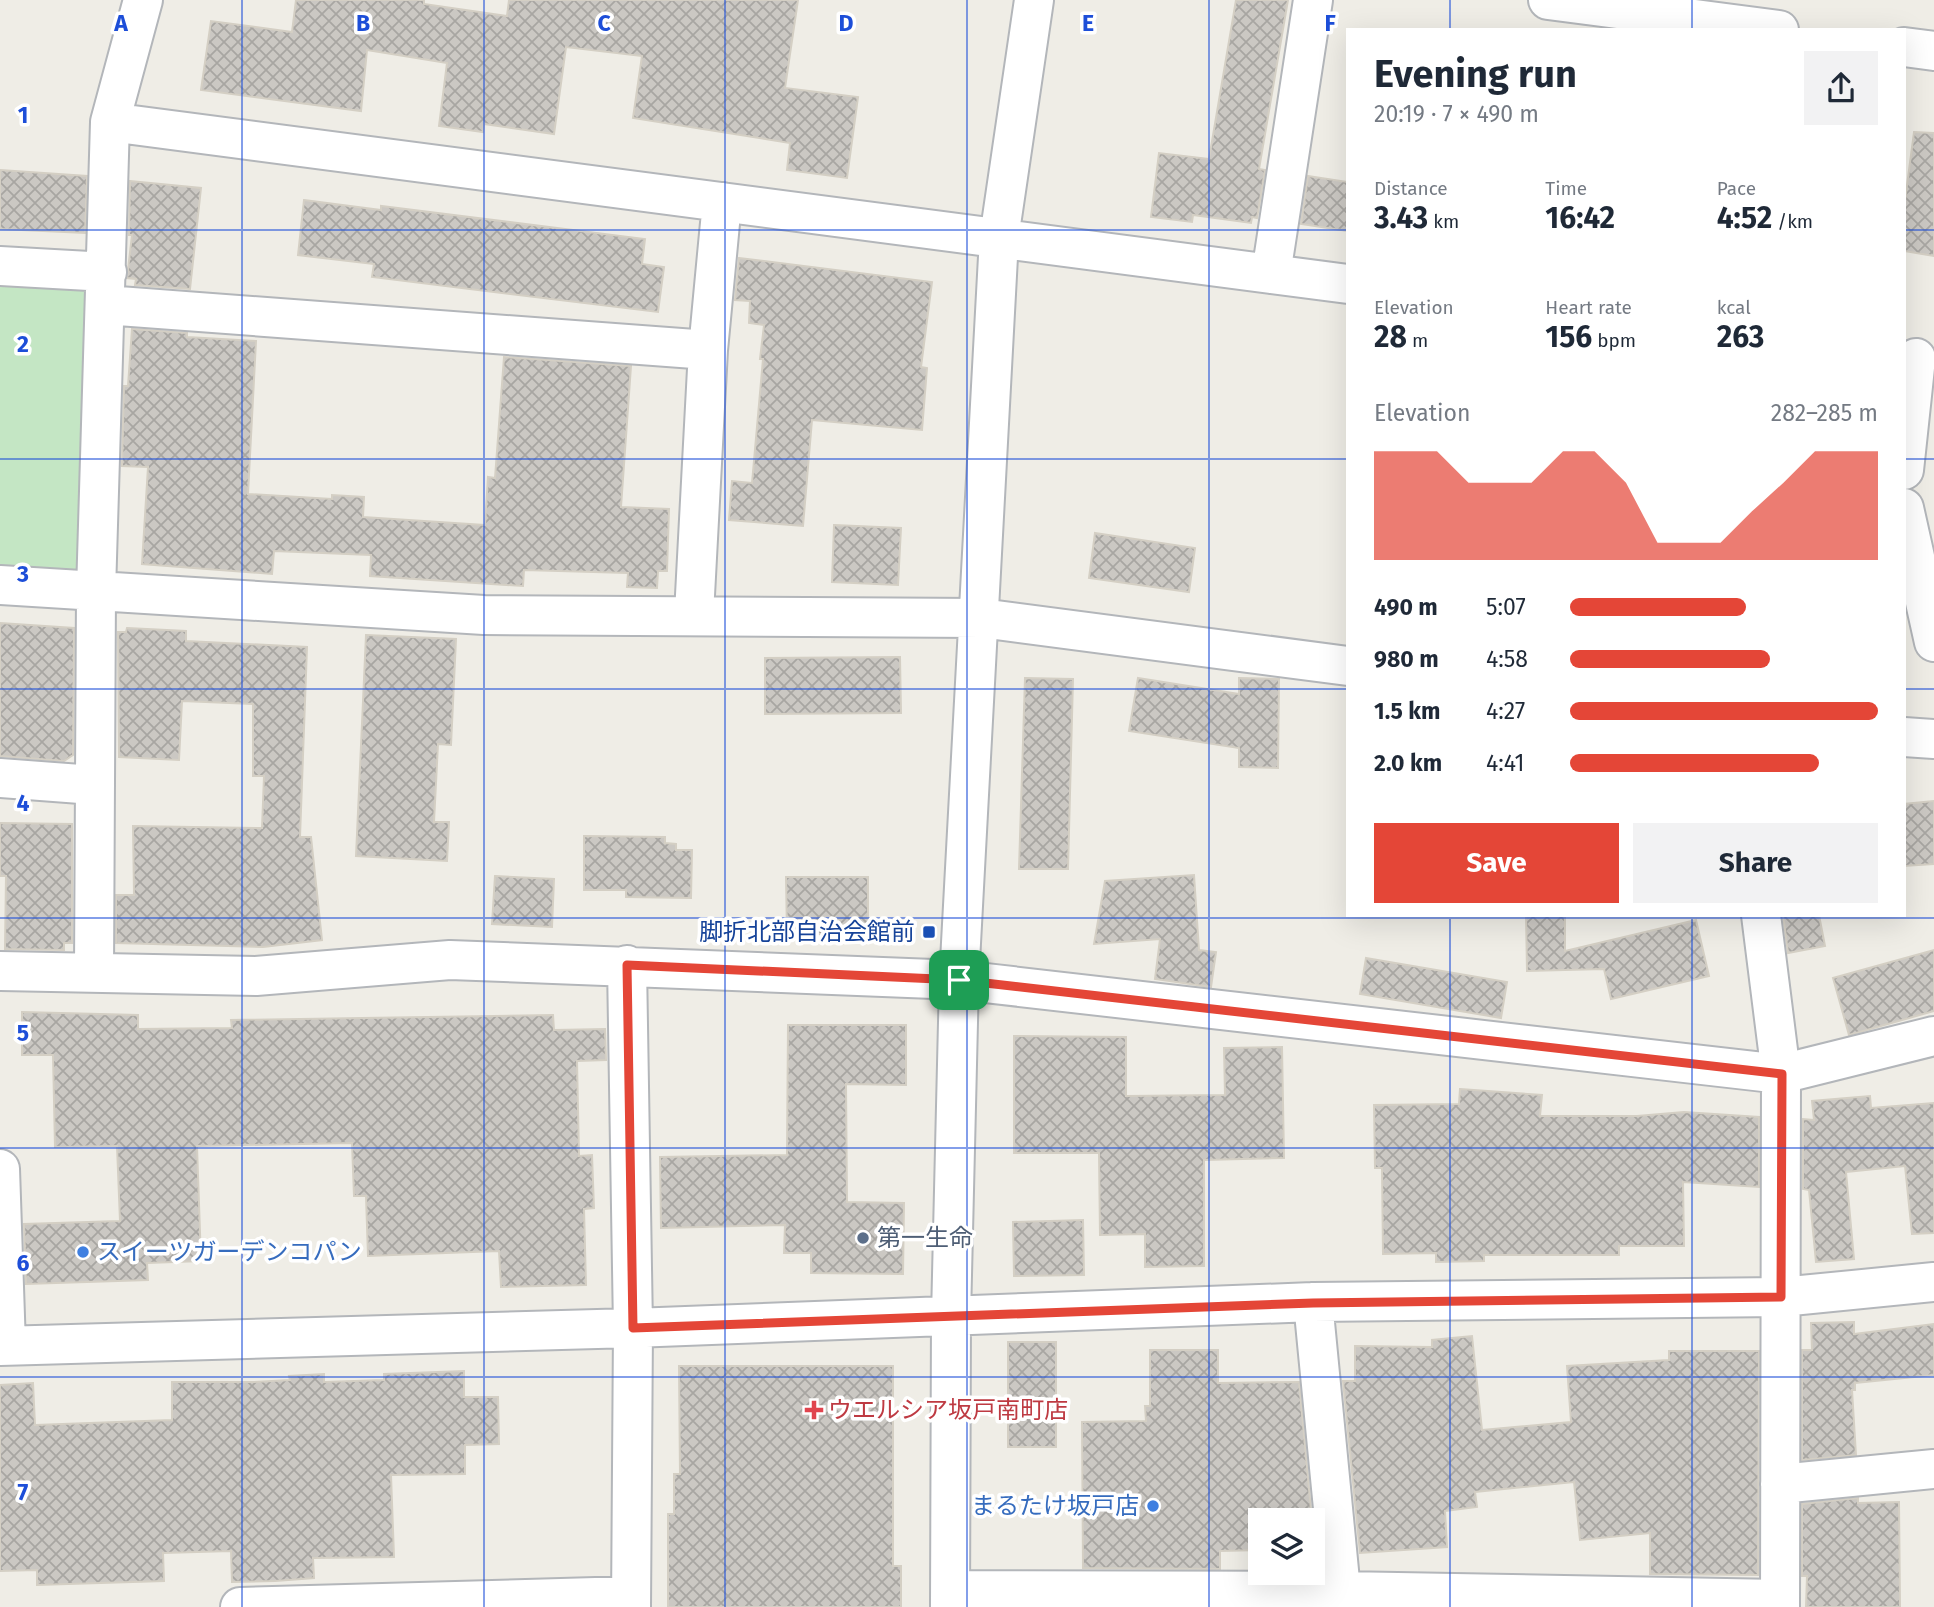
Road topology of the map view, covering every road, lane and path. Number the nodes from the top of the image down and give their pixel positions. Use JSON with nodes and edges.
{"nodes":[{"id":1,"x":143,"y":0,"type":"edge"},
{"id":2,"x":1034,"y":0,"type":"edge"},
{"id":3,"x":1313,"y":0,"type":"edge"},
{"id":4,"x":1548,"y":0,"type":"edge"},
{"id":5,"x":1699,"y":9,"type":"edge"},
{"id":6,"x":1771,"y":28,"type":"edge"},
{"id":7,"x":1906,"y":47,"type":"edge"},
{"id":8,"x":1934,"y":51,"type":"edge"},
{"id":9,"x":110,"y":122,"type":"junction"},
{"id":10,"x":722,"y":202,"type":"junction"},
{"id":11,"x":999,"y":238,"type":"junction"},
{"id":12,"x":0,"y":266,"type":"edge"},
{"id":13,"x":1271,"y":274,"type":"junction"},
{"id":14,"x":1346,"y":284,"type":"edge"},
{"id":15,"x":106,"y":288,"type":"junction"},
{"id":16,"x":708,"y":350,"type":"junction"},
{"id":17,"x":1918,"y":358,"type":"edge"},
{"id":18,"x":1906,"y":454,"type":"edge"},
{"id":19,"x":1906,"y":517,"type":"edge"},
{"id":20,"x":0,"y":585,"type":"edge"},
{"id":21,"x":96,"y":592,"type":"junction"},
{"id":22,"x":694,"y":614,"type":"junction"},
{"id":23,"x":981,"y":618,"type":"junction"},
{"id":24,"x":1934,"y":642,"type":"edge"},
{"id":25,"x":1346,"y":666,"type":"edge"},
{"id":26,"x":1906,"y":737,"type":"edge"},
{"id":27,"x":1934,"y":739,"type":"edge"},
{"id":28,"x":0,"y":778,"type":"edge"},
{"id":29,"x":94,"y":785,"type":"junction"},
{"id":30,"x":1761,"y":917,"type":"edge"},
{"id":31,"x":627,"y":965,"type":"junction"},
{"id":32,"x":0,"y":971,"type":"edge"},
{"id":33,"x":94,"y":971,"type":"junction"},
{"id":34,"x":959,"y":980,"type":"junction"},
{"id":35,"x":1934,"y":1036,"type":"edge"},
{"id":36,"x":1782,"y":1074,"type":"junction"},
{"id":37,"x":0,"y":1169,"type":"edge"},
{"id":38,"x":1934,"y":1282,"type":"edge"},
{"id":39,"x":1781,"y":1297,"type":"junction"},
{"id":40,"x":1313,"y":1303,"type":"junction"},
{"id":41,"x":951,"y":1317,"type":"junction"},
{"id":42,"x":633,"y":1328,"type":"junction"},
{"id":43,"x":3,"y":1346,"type":"edge"},
{"id":44,"x":1934,"y":1469,"type":"edge"},
{"id":45,"x":1780,"y":1484,"type":"junction"},
{"id":46,"x":1341,"y":1591,"type":"junction"},
{"id":47,"x":950,"y":1599,"type":"edge"},
{"id":48,"x":1241,"y":1599,"type":"edge"},
{"id":49,"x":631,"y":1602,"type":"edge"},
{"id":50,"x":1780,"y":1603,"type":"edge"},
{"id":51,"x":240,"y":1607,"type":"edge"}],
"edges":[{"from":1,"to":9,"type":"street"},
{"from":2,"to":11,"type":"street"},
{"from":3,"to":13,"type":"street"},
{"from":4,"to":5,"type":"street"},
{"from":5,"to":6,"type":"street"},
{"from":7,"to":8,"type":"street"},
{"from":9,"to":10,"type":"street"},
{"from":9,"to":15,"type":"street"},
{"from":10,"to":11,"type":"street"},
{"from":10,"to":16,"type":"street"},
{"from":11,"to":13,"type":"street"},
{"from":11,"to":23,"type":"street"},
{"from":12,"to":15,"type":"street"},
{"from":13,"to":14,"type":"street"},
{"from":15,"to":16,"type":"street"},
{"from":15,"to":21,"type":"street"},
{"from":16,"to":22,"type":"street"},
{"from":17,"to":18,"type":"street"},
{"from":19,"to":24,"type":"street"},
{"from":20,"to":21,"type":"street"},
{"from":21,"to":22,"type":"street"},
{"from":21,"to":29,"type":"street"},
{"from":22,"to":23,"type":"street"},
{"from":23,"to":25,"type":"street"},
{"from":23,"to":34,"type":"street"},
{"from":26,"to":27,"type":"street"},
{"from":28,"to":29,"type":"street"},
{"from":29,"to":33,"type":"street"},
{"from":30,"to":36,"type":"street"},
{"from":31,"to":33,"type":"street"},
{"from":31,"to":34,"type":"street"},
{"from":31,"to":42,"type":"street"},
{"from":32,"to":33,"type":"street"},
{"from":34,"to":36,"type":"street"},
{"from":34,"to":41,"type":"street"},
{"from":35,"to":36,"type":"street"},
{"from":36,"to":39,"type":"street"},
{"from":37,"to":43,"type":"street"},
{"from":38,"to":39,"type":"street"},
{"from":39,"to":40,"type":"street"},
{"from":39,"to":45,"type":"street"},
{"from":40,"to":41,"type":"street"},
{"from":40,"to":46,"type":"street"},
{"from":41,"to":42,"type":"street"},
{"from":41,"to":47,"type":"street"},
{"from":42,"to":43,"type":"street"},
{"from":42,"to":49,"type":"street"},
{"from":44,"to":45,"type":"street"},
{"from":45,"to":50,"type":"street"},
{"from":46,"to":48,"type":"street"},
{"from":46,"to":50,"type":"street"},
{"from":47,"to":48,"type":"street"},
{"from":49,"to":51,"type":"street"}]}
